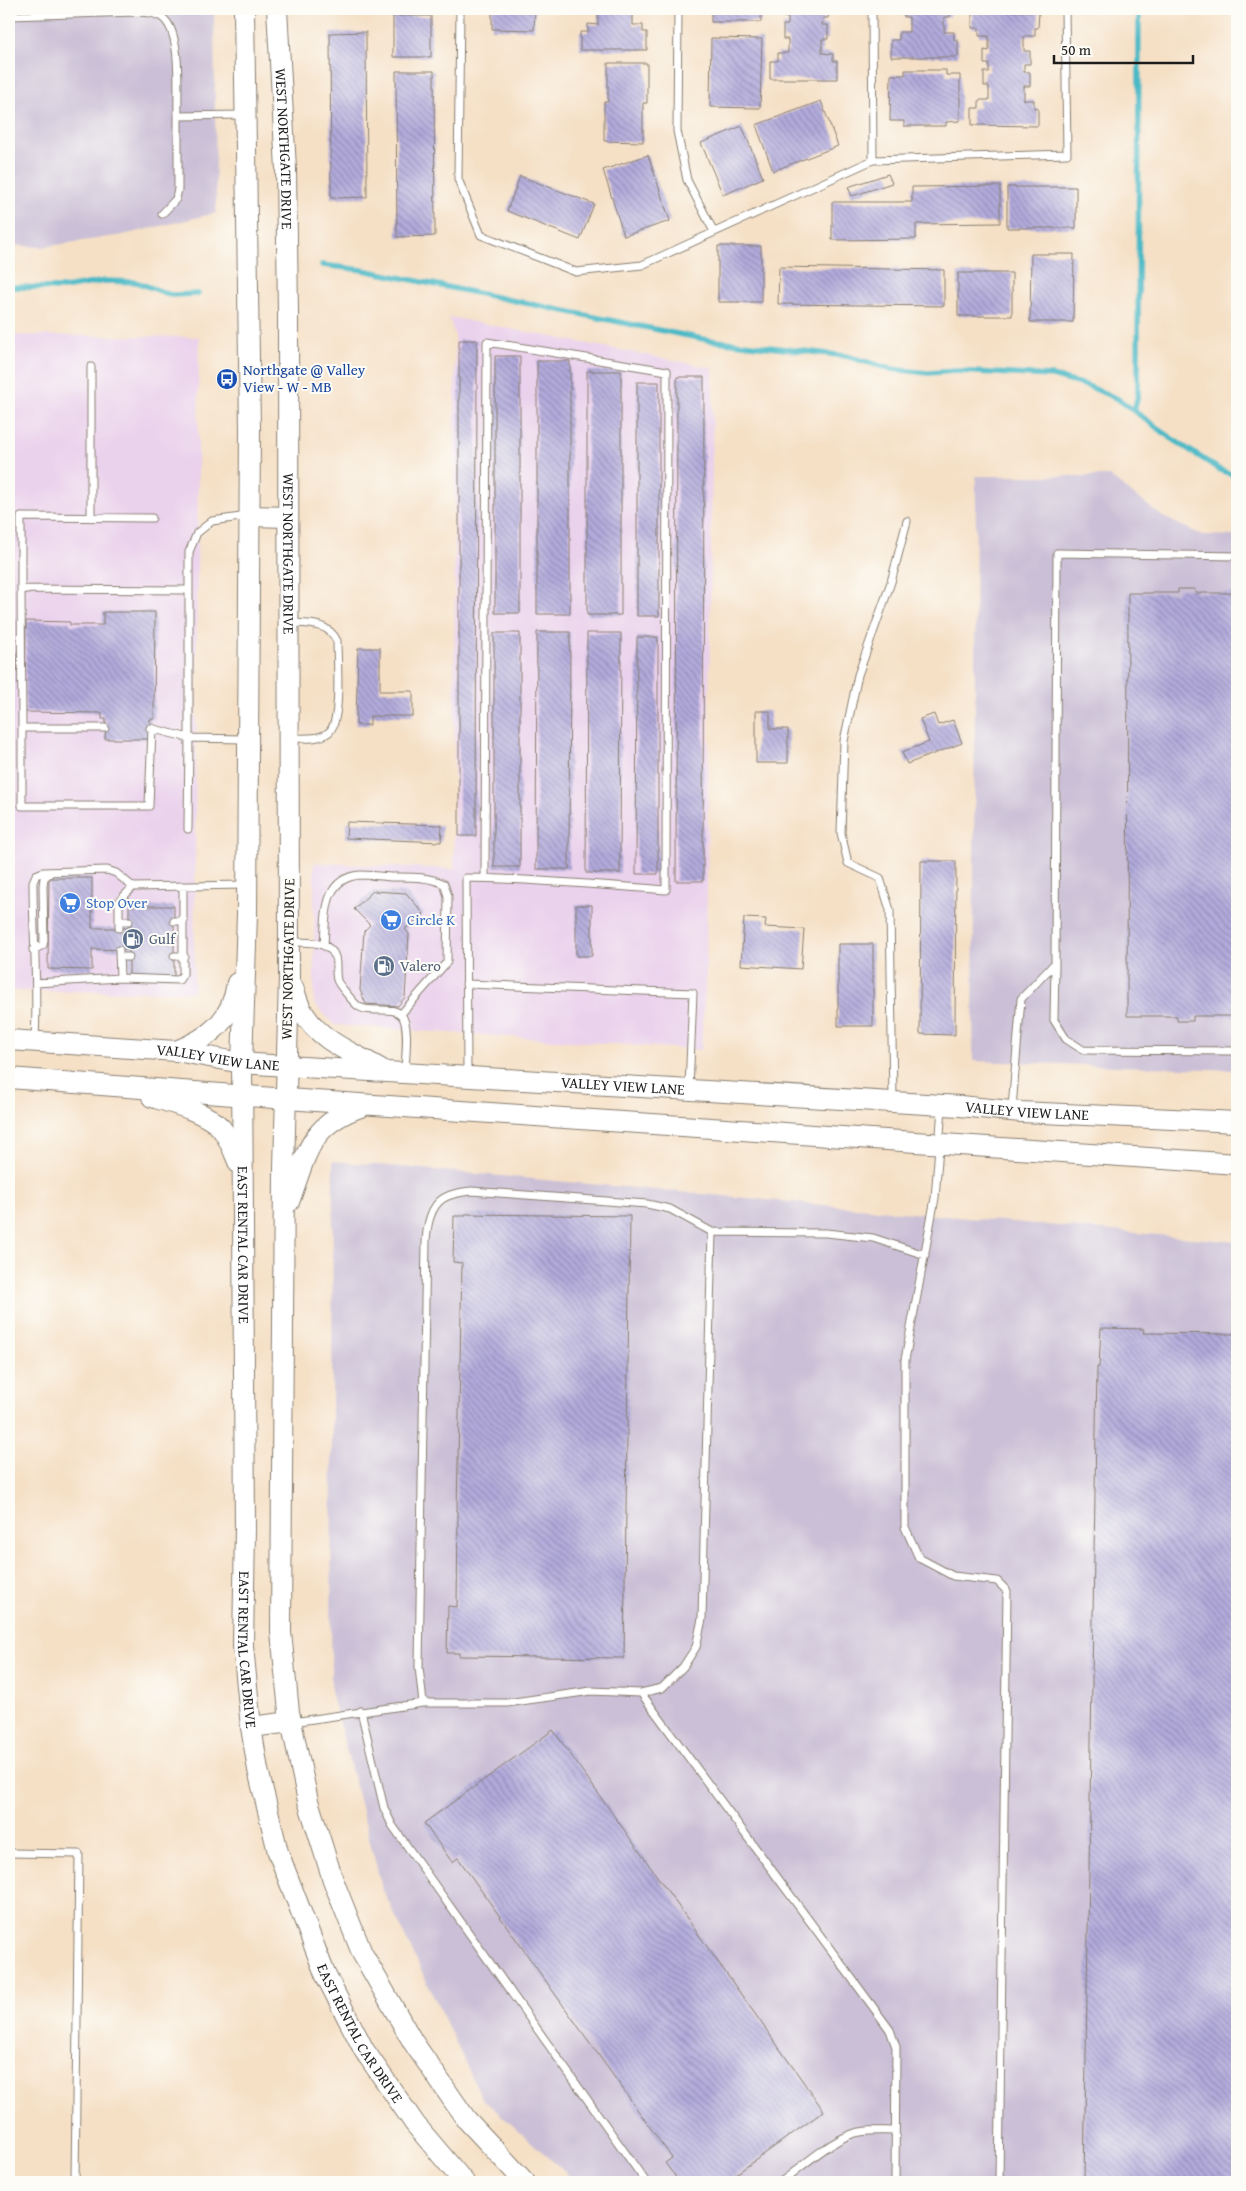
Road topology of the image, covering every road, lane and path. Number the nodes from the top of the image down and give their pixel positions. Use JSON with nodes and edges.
{"nodes":[{"id":1,"x":244,"y":9,"type":"edge"},
{"id":2,"x":277,"y":9,"type":"edge"},
{"id":3,"x":460,"y":9,"type":"edge"},
{"id":4,"x":678,"y":9,"type":"edge"},
{"id":5,"x":872,"y":9,"type":"edge"},
{"id":6,"x":1065,"y":9,"type":"edge"},
{"id":7,"x":9,"y":16,"type":"edge"},
{"id":8,"x":246,"y":114,"type":"junction"},
{"id":9,"x":178,"y":116,"type":"junction"},
{"id":10,"x":873,"y":160,"type":"junction"},
{"id":11,"x":162,"y":214,"type":"dead end"},
{"id":12,"x":714,"y":232,"type":"junction"},
{"id":13,"x":92,"y":367,"type":"dead end"},
{"id":14,"x":250,"y":516,"type":"junction"},
{"id":15,"x":288,"y":516,"type":"junction"},
{"id":16,"x":91,"y":518,"type":"junction"},
{"id":17,"x":152,"y":518,"type":"dead end"},
{"id":18,"x":907,"y":521,"type":"dead end"},
{"id":19,"x":1237,"y":556,"type":"edge"},
{"id":20,"x":21,"y":589,"type":"junction"},
{"id":21,"x":189,"y":590,"type":"junction"},
{"id":22,"x":288,"y":623,"type":"junction"},
{"id":23,"x":22,"y":728,"type":"junction"},
{"id":24,"x":105,"y":728,"type":"dead end"},
{"id":25,"x":189,"y":738,"type":"junction"},
{"id":26,"x":289,"y":738,"type":"junction"},
{"id":27,"x":248,"y":739,"type":"junction"},
{"id":28,"x":188,"y":829,"type":"dead end"},
{"id":29,"x":52,"y":872,"type":"junction"},
{"id":30,"x":486,"y":878,"type":"junction"},
{"id":31,"x":247,"y":885,"type":"junction"},
{"id":32,"x":183,"y":886,"type":"junction"},
{"id":33,"x":133,"y":887,"type":"junction"},
{"id":34,"x":247,"y":914,"type":"junction"},
{"id":35,"x":129,"y":921,"type":"dead end"},
{"id":36,"x":174,"y":921,"type":"dead end"},
{"id":37,"x":184,"y":921,"type":"junction"},
{"id":38,"x":289,"y":942,"type":"junction"},
{"id":39,"x":324,"y":946,"type":"junction"},
{"id":40,"x":33,"y":950,"type":"junction"},
{"id":41,"x":174,"y":956,"type":"dead end"},
{"id":42,"x":184,"y":956,"type":"junction"},
{"id":43,"x":129,"y":957,"type":"dead end"},
{"id":44,"x":1055,"y":963,"type":"junction"},
{"id":45,"x":120,"y":978,"type":"junction"},
{"id":46,"x":289,"y":978,"type":"junction"},
{"id":47,"x":36,"y":983,"type":"junction"},
{"id":48,"x":466,"y":984,"type":"junction"},
{"id":49,"x":401,"y":1014,"type":"junction"},
{"id":50,"x":9,"y":1040,"type":"edge"},
{"id":51,"x":35,"y":1041,"type":"junction"},
{"id":52,"x":176,"y":1051,"type":"junction"},
{"id":53,"x":1237,"y":1051,"type":"edge"},
{"id":54,"x":242,"y":1062,"type":"junction"},
{"id":55,"x":286,"y":1066,"type":"junction"},
{"id":56,"x":395,"y":1072,"type":"junction"},
{"id":57,"x":467,"y":1077,"type":"junction"},
{"id":58,"x":9,"y":1078,"type":"edge"},
{"id":59,"x":122,"y":1087,"type":"junction"},
{"id":60,"x":688,"y":1090,"type":"junction"},
{"id":61,"x":242,"y":1095,"type":"junction"},
{"id":62,"x":287,"y":1099,"type":"junction"},
{"id":63,"x":893,"y":1102,"type":"junction"},
{"id":64,"x":368,"y":1104,"type":"junction"},
{"id":65,"x":942,"y":1105,"type":"junction"},
{"id":66,"x":1012,"y":1111,"type":"junction"},
{"id":67,"x":1237,"y":1122,"type":"edge"},
{"id":68,"x":940,"y":1145,"type":"junction"},
{"id":69,"x":1237,"y":1164,"type":"edge"},
{"id":70,"x":242,"y":1172,"type":"junction"},
{"id":71,"x":284,"y":1218,"type":"junction"},
{"id":72,"x":712,"y":1232,"type":"junction"},
{"id":73,"x":925,"y":1255,"type":"junction"},
{"id":74,"x":641,"y":1693,"type":"junction"},
{"id":75,"x":423,"y":1703,"type":"junction"},
{"id":76,"x":361,"y":1711,"type":"junction"},
{"id":77,"x":291,"y":1722,"type":"junction"},
{"id":78,"x":251,"y":1727,"type":"junction"},
{"id":79,"x":9,"y":1853,"type":"edge"},
{"id":80,"x":895,"y":2131,"type":"junction"},
{"id":81,"x":75,"y":2182,"type":"edge"},
{"id":82,"x":464,"y":2182,"type":"edge"},
{"id":83,"x":525,"y":2182,"type":"edge"},
{"id":84,"x":646,"y":2182,"type":"edge"},
{"id":85,"x":781,"y":2182,"type":"edge"},
{"id":86,"x":895,"y":2182,"type":"edge"},
{"id":87,"x":999,"y":2182,"type":"edge"}],
"edges":[{"from":1,"to":8,"type":"main road"},
{"from":2,"to":15,"type":"main road","name":"WEST NORTHGATE DRIVE"},
{"from":3,"to":12,"type":"lane"},
{"from":4,"to":12,"type":"lane"},
{"from":5,"to":10,"type":"lane"},
{"from":6,"to":10,"type":"lane"},
{"from":7,"to":9,"type":"lane"},
{"from":8,"to":9,"type":"lane"},
{"from":8,"to":14,"type":"main road"},
{"from":9,"to":11,"type":"lane"},
{"from":10,"to":12,"type":"lane"},
{"from":13,"to":16,"type":"lane"},
{"from":14,"to":15,"type":"main road"},
{"from":14,"to":21,"type":"lane"},
{"from":14,"to":27,"type":"main road"},
{"from":15,"to":22,"type":"main road","name":"WEST NORTHGATE DRIVE"},
{"from":16,"to":17,"type":"lane"},
{"from":16,"to":20,"type":"lane"},
{"from":18,"to":63,"type":"lane"},
{"from":19,"to":44,"type":"lane"},
{"from":20,"to":21,"type":"lane"},
{"from":20,"to":23,"type":"lane"},
{"from":21,"to":25,"type":"lane"},
{"from":22,"to":26,"type":"main road","name":"WEST NORTHGATE DRIVE"},
{"from":22,"to":26,"type":"lane"},
{"from":23,"to":24,"type":"lane"},
{"from":23,"to":25,"type":"lane"},
{"from":25,"to":27,"type":"lane"},
{"from":25,"to":28,"type":"lane"},
{"from":26,"to":38,"type":"main road","name":"WEST NORTHGATE DRIVE"},
{"from":27,"to":31,"type":"main road"},
{"from":29,"to":33,"type":"lane"},
{"from":29,"to":40,"type":"lane"},
{"from":29,"to":40,"type":"lane"},
{"from":30,"to":30,"type":"lane"},
{"from":30,"to":48,"type":"lane"},
{"from":31,"to":32,"type":"lane"},
{"from":31,"to":34,"type":"main road"},
{"from":32,"to":33,"type":"lane"},
{"from":32,"to":37,"type":"lane"},
{"from":33,"to":35,"type":"lane"},
{"from":34,"to":52,"type":"main road"},
{"from":34,"to":54,"type":"main road"},
{"from":36,"to":37,"type":"lane"},
{"from":37,"to":42,"type":"lane"},
{"from":38,"to":39,"type":"lane"},
{"from":38,"to":46,"type":"main road","name":"WEST NORTHGATE DRIVE"},
{"from":39,"to":49,"type":"lane"},
{"from":39,"to":49,"type":"lane"},
{"from":40,"to":47,"type":"lane"},
{"from":41,"to":42,"type":"lane"},
{"from":42,"to":45,"type":"lane"},
{"from":43,"to":45,"type":"lane"},
{"from":44,"to":53,"type":"lane"},
{"from":44,"to":66,"type":"lane"},
{"from":45,"to":47,"type":"lane"},
{"from":46,"to":55,"type":"main road","name":"WEST NORTHGATE DRIVE"},
{"from":46,"to":56,"type":"main road"},
{"from":47,"to":51,"type":"lane"},
{"from":48,"to":57,"type":"lane"},
{"from":48,"to":60,"type":"lane"},
{"from":49,"to":56,"type":"lane"},
{"from":50,"to":51,"type":"main road","name":"VALLEY VIEW LANE"},
{"from":51,"to":52,"type":"main road","name":"VALLEY VIEW LANE"},
{"from":52,"to":54,"type":"main road","name":"VALLEY VIEW LANE"},
{"from":54,"to":55,"type":"main road","name":"VALLEY VIEW LANE"},
{"from":54,"to":61,"type":"main road","name":"EAST RENTAL CAR DRIVE"},
{"from":55,"to":56,"type":"main road","name":"VALLEY VIEW LANE"},
{"from":55,"to":62,"type":"main road","name":"WEST NORTHGATE DRIVE"},
{"from":56,"to":57,"type":"main road","name":"VALLEY VIEW LANE"},
{"from":57,"to":60,"type":"main road","name":"VALLEY VIEW LANE"},
{"from":58,"to":59,"type":"main road"},
{"from":59,"to":61,"type":"main road"},
{"from":59,"to":70,"type":"main road"},
{"from":60,"to":63,"type":"main road","name":"VALLEY VIEW LANE"},
{"from":61,"to":62,"type":"main road"},
{"from":61,"to":70,"type":"main road","name":"EAST RENTAL CAR DRIVE"},
{"from":62,"to":64,"type":"main road"},
{"from":62,"to":71,"type":"main road"},
{"from":63,"to":65,"type":"main road","name":"VALLEY VIEW LANE"},
{"from":64,"to":68,"type":"main road"},
{"from":64,"to":71,"type":"main road"},
{"from":65,"to":66,"type":"main road","name":"VALLEY VIEW LANE"},
{"from":65,"to":68,"type":"lane"},
{"from":66,"to":67,"type":"main road","name":"VALLEY VIEW LANE"},
{"from":68,"to":69,"type":"main road"},
{"from":68,"to":73,"type":"lane"},
{"from":70,"to":78,"type":"main road","name":"EAST RENTAL CAR DRIVE"},
{"from":71,"to":77,"type":"main road"},
{"from":72,"to":73,"type":"lane"},
{"from":72,"to":74,"type":"lane"},
{"from":72,"to":75,"type":"lane"},
{"from":73,"to":87,"type":"lane"},
{"from":74,"to":75,"type":"lane"},
{"from":74,"to":80,"type":"lane"},
{"from":75,"to":76,"type":"lane"},
{"from":76,"to":77,"type":"lane"},
{"from":76,"to":84,"type":"lane"},
{"from":77,"to":78,"type":"main road"},
{"from":77,"to":83,"type":"main road"},
{"from":78,"to":82,"type":"main road","name":"EAST RENTAL CAR DRIVE"},
{"from":79,"to":81,"type":"lane"},
{"from":80,"to":85,"type":"lane"},
{"from":80,"to":86,"type":"lane"}]}
